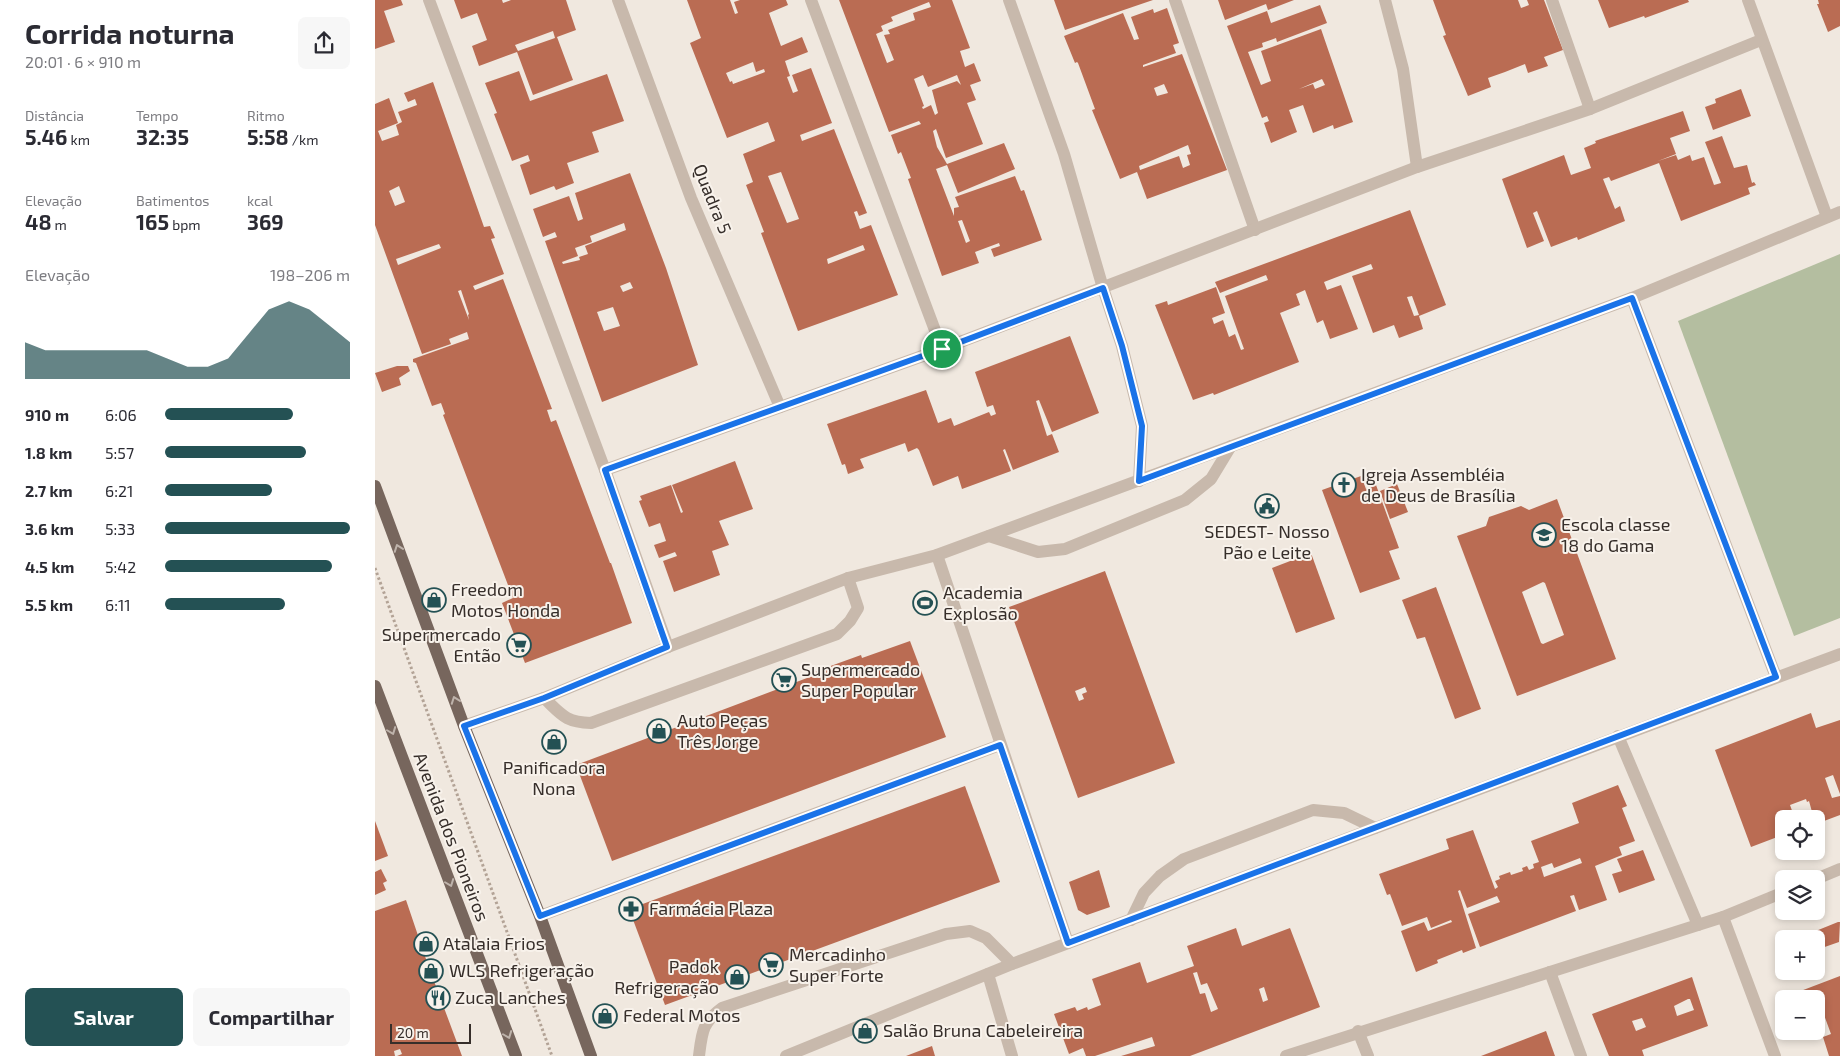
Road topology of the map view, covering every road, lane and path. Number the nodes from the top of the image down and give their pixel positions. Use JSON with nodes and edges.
{"nodes":[{"id":1,"x":429,"y":0,"type":"edge"},
{"id":2,"x":619,"y":0,"type":"edge"},
{"id":3,"x":811,"y":0,"type":"edge"},
{"id":4,"x":1009,"y":0,"type":"edge"},
{"id":5,"x":1175,"y":0,"type":"edge"},
{"id":6,"x":1385,"y":0,"type":"edge"},
{"id":7,"x":1553,"y":0,"type":"edge"},
{"id":8,"x":1748,"y":0,"type":"edge"},
{"id":9,"x":1761,"y":40,"type":"junction"},
{"id":10,"x":1590,"y":109,"type":"junction"},
{"id":11,"x":1417,"y":167,"type":"junction"},
{"id":12,"x":1840,"y":212,"type":"edge"},
{"id":13,"x":1827,"y":218,"type":"junction"},
{"id":14,"x":1255,"y":230,"type":"junction"},
{"id":15,"x":1103,"y":288,"type":"junction"},
{"id":16,"x":1632,"y":298,"type":"junction"},
{"id":17,"x":942,"y":349,"type":"junction"},
{"id":18,"x":780,"y":407,"type":"junction"},
{"id":19,"x":1231,"y":446,"type":"junction"},
{"id":20,"x":605,"y":470,"type":"junction"},
{"id":21,"x":1139,"y":481,"type":"junction"},
{"id":22,"x":375,"y":486,"type":"edge"},
{"id":23,"x":989,"y":536,"type":"junction"},
{"id":24,"x":937,"y":555,"type":"junction"},
{"id":25,"x":375,"y":568,"type":"edge"},
{"id":26,"x":848,"y":578,"type":"junction"},
{"id":27,"x":667,"y":647,"type":"junction"},
{"id":28,"x":1840,"y":654,"type":"edge"},
{"id":29,"x":1776,"y":677,"type":"junction"},
{"id":30,"x":375,"y":686,"type":"edge"},
{"id":31,"x":544,"y":698,"type":"junction"},
{"id":32,"x":464,"y":726,"type":"junction"},
{"id":33,"x":1619,"y":736,"type":"junction"},
{"id":34,"x":1000,"y":745,"type":"junction"},
{"id":35,"x":1375,"y":828,"type":"junction"},
{"id":36,"x":1840,"y":870,"type":"edge"},
{"id":37,"x":1825,"y":876,"type":"edge"},
{"id":38,"x":1775,"y":896,"type":"edge"},
{"id":39,"x":540,"y":916,"type":"junction"},
{"id":40,"x":1723,"y":917,"type":"junction"},
{"id":41,"x":1131,"y":920,"type":"junction"},
{"id":42,"x":1698,"y":925,"type":"junction"},
{"id":43,"x":1068,"y":943,"type":"junction"},
{"id":44,"x":1012,"y":964,"type":"junction"},
{"id":45,"x":1550,"y":972,"type":"junction"},
{"id":46,"x":988,"y":974,"type":"junction"},
{"id":47,"x":1358,"y":1032,"type":"junction"},
{"id":48,"x":812,"y":1052,"type":"edge"},
{"id":49,"x":516,"y":1056,"type":"edge"},
{"id":50,"x":552,"y":1056,"type":"edge"},
{"id":51,"x":591,"y":1056,"type":"edge"},
{"id":52,"x":699,"y":1056,"type":"edge"},
{"id":53,"x":786,"y":1056,"type":"edge"},
{"id":54,"x":1012,"y":1056,"type":"edge"},
{"id":55,"x":1285,"y":1056,"type":"edge"},
{"id":56,"x":1368,"y":1056,"type":"edge"},
{"id":57,"x":1581,"y":1056,"type":"edge"},
{"id":58,"x":1775,"y":1056,"type":"edge"}],
"edges":[{"from":1,"to":20,"type":"street"},
{"from":2,"to":18,"type":"street","name":"Quadra 5"},
{"from":3,"to":17,"type":"street"},
{"from":4,"to":15,"type":"street"},
{"from":5,"to":14,"type":"street"},
{"from":6,"to":11,"type":"street"},
{"from":7,"to":10,"type":"street"},
{"from":8,"to":9,"type":"street"},
{"from":9,"to":10,"type":"street"},
{"from":9,"to":13,"type":"street"},
{"from":10,"to":11,"type":"street"},
{"from":11,"to":14,"type":"street"},
{"from":12,"to":13,"type":"street"},
{"from":13,"to":16,"type":"street"},
{"from":14,"to":15,"type":"street"},
{"from":15,"to":17,"type":"street"},
{"from":15,"to":21,"type":"street"},
{"from":16,"to":19,"type":"street"},
{"from":16,"to":29,"type":"street"},
{"from":17,"to":18,"type":"street"},
{"from":18,"to":20,"type":"street"},
{"from":19,"to":21,"type":"street"},
{"from":19,"to":23,"type":"street"},
{"from":20,"to":27,"type":"street"},
{"from":21,"to":23,"type":"street"},
{"from":32,"to":22,"type":"main road","one_way":true},
{"from":23,"to":24,"type":"street"},
{"from":24,"to":26,"type":"street"},
{"from":24,"to":34,"type":"street"},
{"from":25,"to":50,"type":"path"},
{"from":26,"to":27,"type":"street"},
{"from":26,"to":31,"type":"street"},
{"from":27,"to":31,"type":"street"},
{"from":28,"to":29,"type":"street"},
{"from":29,"to":33,"type":"street"},
{"from":30,"to":49,"type":"main road","name":"Avenida dos Pioneiros","one_way":true},
{"from":31,"to":32,"type":"street"},
{"from":32,"to":39,"type":"main road"},
{"from":33,"to":35,"type":"street"},
{"from":33,"to":42,"type":"street"},
{"from":34,"to":39,"type":"street"},
{"from":34,"to":43,"type":"street"},
{"from":35,"to":41,"type":"street"},
{"from":35,"to":41,"type":"street"},
{"from":36,"to":37,"type":"street"},
{"from":38,"to":40,"type":"street"},
{"from":39,"to":51,"type":"main road"},
{"from":40,"to":42,"type":"street"},
{"from":40,"to":58,"type":"street"},
{"from":41,"to":43,"type":"street"},
{"from":42,"to":45,"type":"street"},
{"from":43,"to":44,"type":"street"},
{"from":44,"to":46,"type":"street"},
{"from":44,"to":52,"type":"street"},
{"from":45,"to":47,"type":"street"},
{"from":45,"to":57,"type":"street"},
{"from":46,"to":48,"type":"street"},
{"from":46,"to":54,"type":"street"},
{"from":47,"to":55,"type":"street"},
{"from":47,"to":56,"type":"street"},
{"from":48,"to":53,"type":"street"}]}
